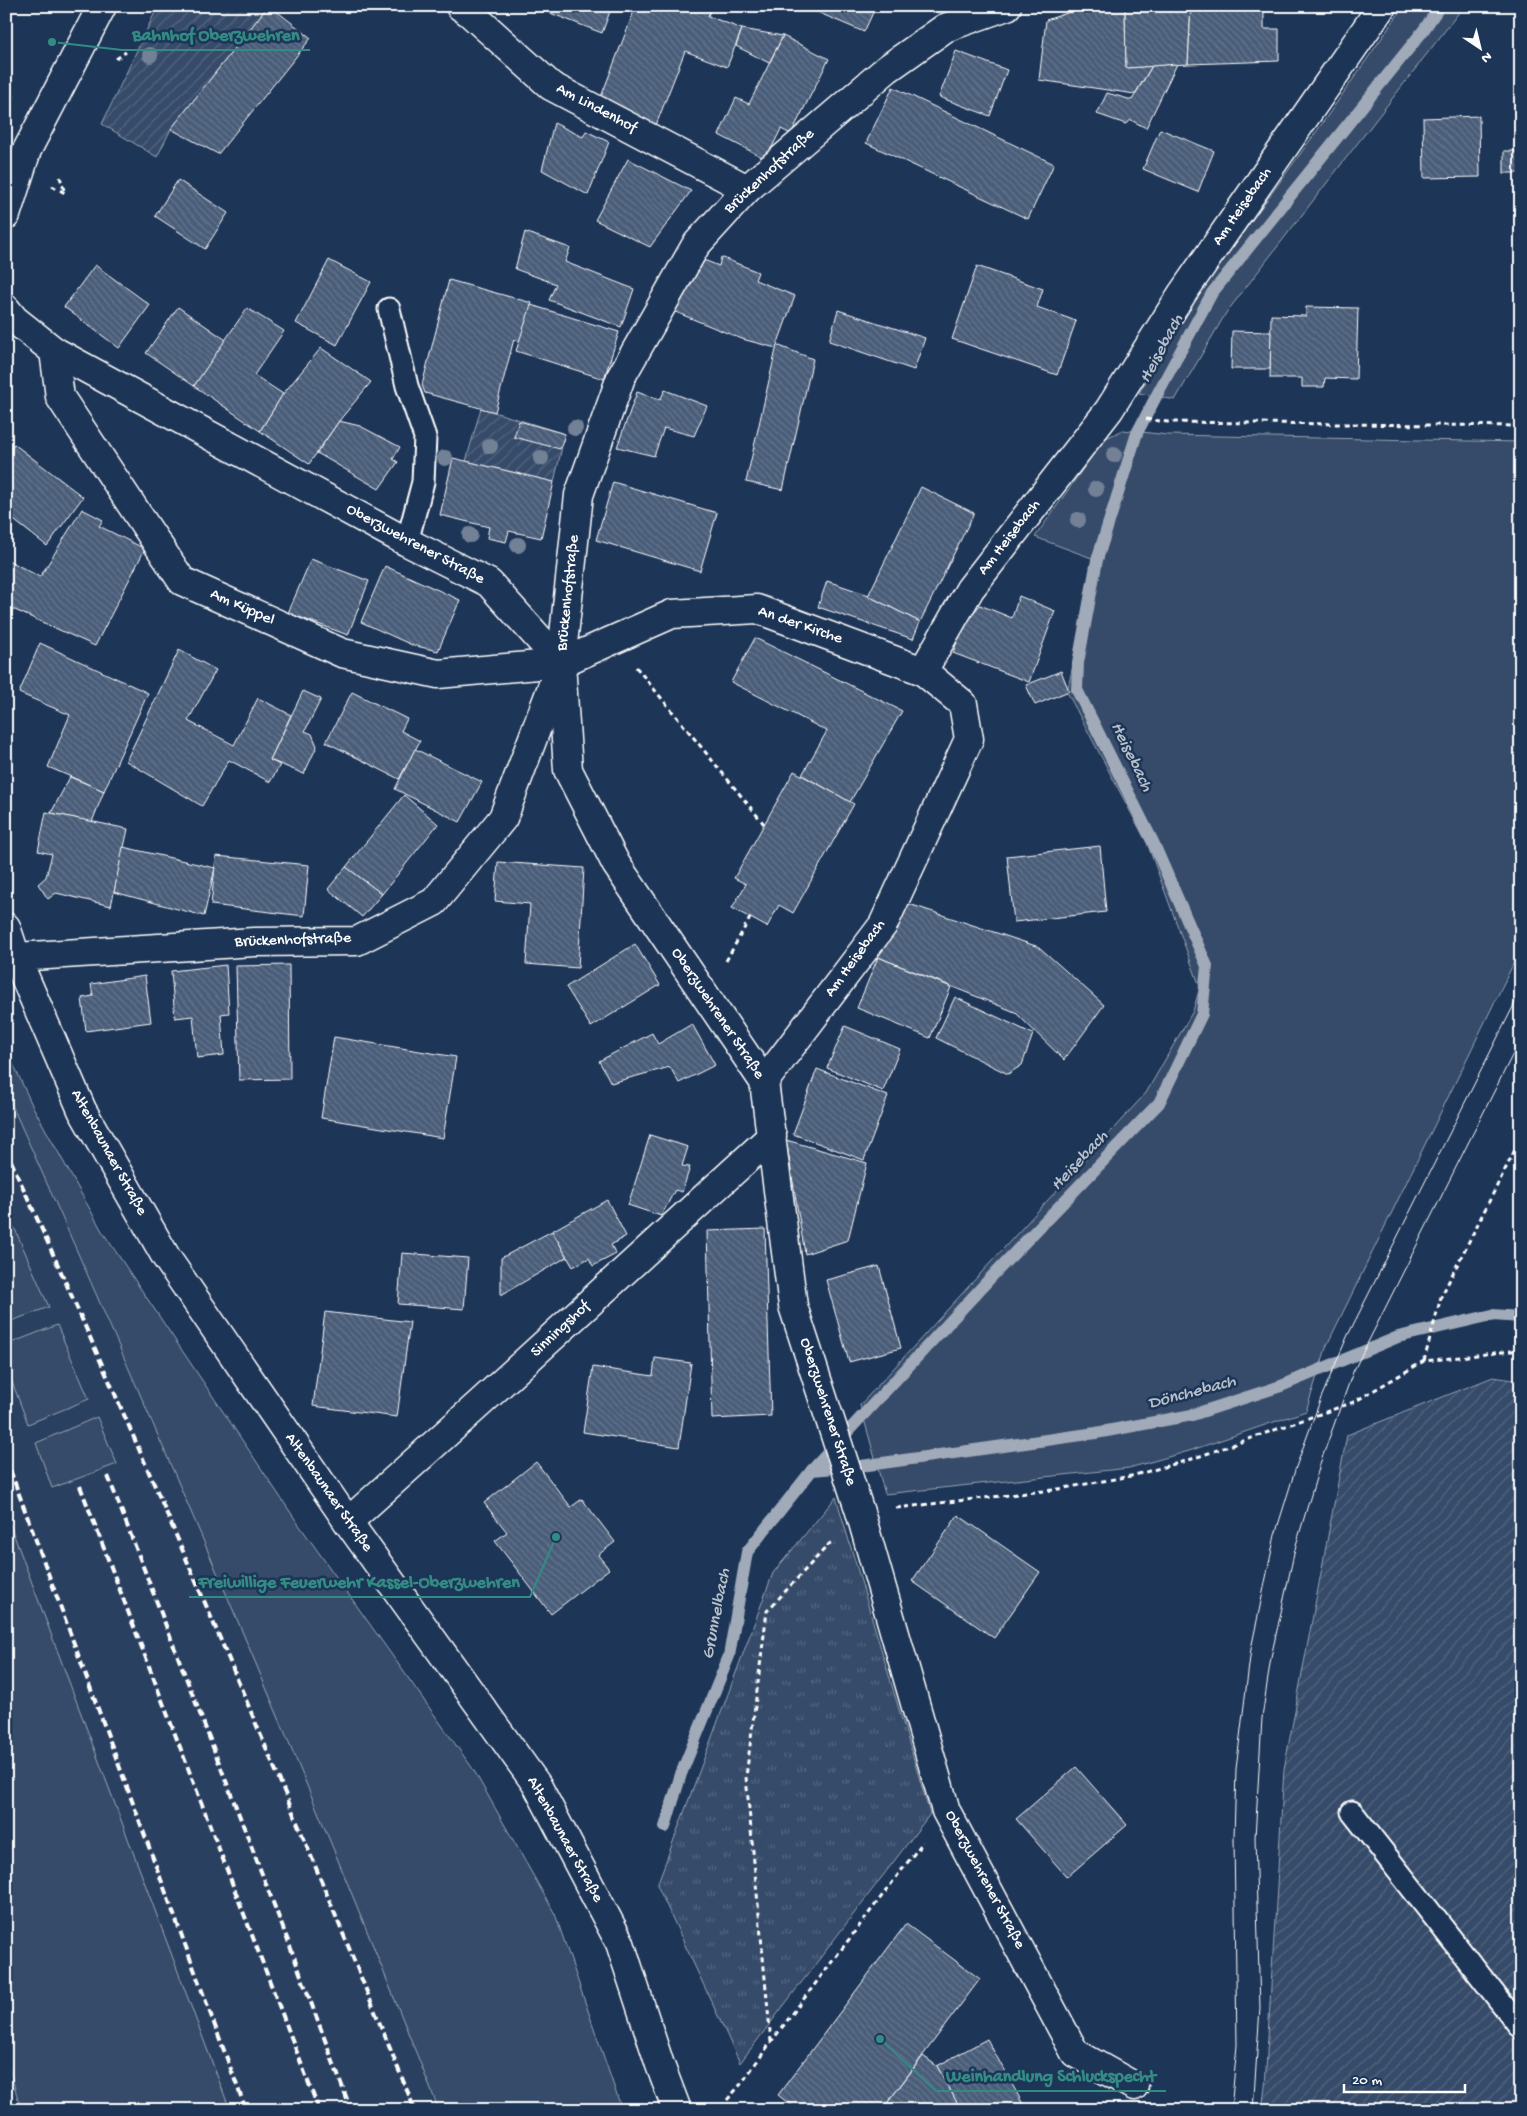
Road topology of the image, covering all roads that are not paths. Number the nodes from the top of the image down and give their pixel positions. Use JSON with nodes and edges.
{"nodes":[{"id":1,"x":102,"y":6,"type":"edge"},
{"id":2,"x":460,"y":6,"type":"edge"},
{"id":3,"x":1007,"y":6,"type":"edge"},
{"id":4,"x":1382,"y":6,"type":"edge"},
{"id":5,"x":748,"y":189,"type":"junction"},
{"id":6,"x":6,"y":215,"type":"edge"},
{"id":7,"x":6,"y":309,"type":"edge"},
{"id":8,"x":389,"y":309,"type":"dead end"},
{"id":9,"x":54,"y":351,"type":"junction"},
{"id":10,"x":407,"y":542,"type":"junction"},
{"id":11,"x":561,"y":663,"type":"junction"},
{"id":12,"x":923,"y":672,"type":"junction"},
{"id":13,"x":6,"y":927,"type":"edge"},
{"id":14,"x":16,"y":957,"type":"junction"},
{"id":15,"x":764,"y":1082,"type":"junction"},
{"id":16,"x":772,"y":1136,"type":"junction"},
{"id":17,"x":348,"y":1522,"type":"junction"},
{"id":18,"x":1352,"y":1812,"type":"dead end"},
{"id":19,"x":1521,"y":2028,"type":"edge"},
{"id":20,"x":1134,"y":2086,"type":"dead end"},
{"id":21,"x":678,"y":2110,"type":"edge"}],
"edges":[{"from":1,"to":6,"type":"street"},
{"from":2,"to":5,"type":"street","name":"Am Lindenhof"},
{"from":3,"to":5,"type":"street","name":"Brückenhofstraße"},
{"from":4,"to":12,"type":"street","name":"Am Heisebach"},
{"from":5,"to":11,"type":"street","name":"Brückenhofstraße"},
{"from":7,"to":9,"type":"street","name":"Oberzwehrener Straße"},
{"from":8,"to":10,"type":"lane"},
{"from":9,"to":10,"type":"street","name":"Oberzwehrener Straße"},
{"from":9,"to":11,"type":"street","name":"Am Küppel"},
{"from":10,"to":11,"type":"street","name":"Oberzwehrener Straße"},
{"from":11,"to":12,"type":"street","name":"An der Kirche"},
{"from":11,"to":14,"type":"street","name":"Brückenhofstraße"},
{"from":11,"to":15,"type":"street","name":"Oberzwehrener Straße"},
{"from":12,"to":15,"type":"street","name":"Am Heisebach"},
{"from":13,"to":14,"type":"street","name":"Altenbaunaer Straße"},
{"from":14,"to":17,"type":"street","name":"Altenbaunaer Straße"},
{"from":15,"to":16,"type":"street","name":"Oberzwehrener Straße"},
{"from":16,"to":17,"type":"street","name":"Sinningshof"},
{"from":16,"to":20,"type":"street","name":"Oberzwehrener Straße"},
{"from":17,"to":21,"type":"street","name":"Altenbaunaer Straße"},
{"from":18,"to":19,"type":"lane"}]}
